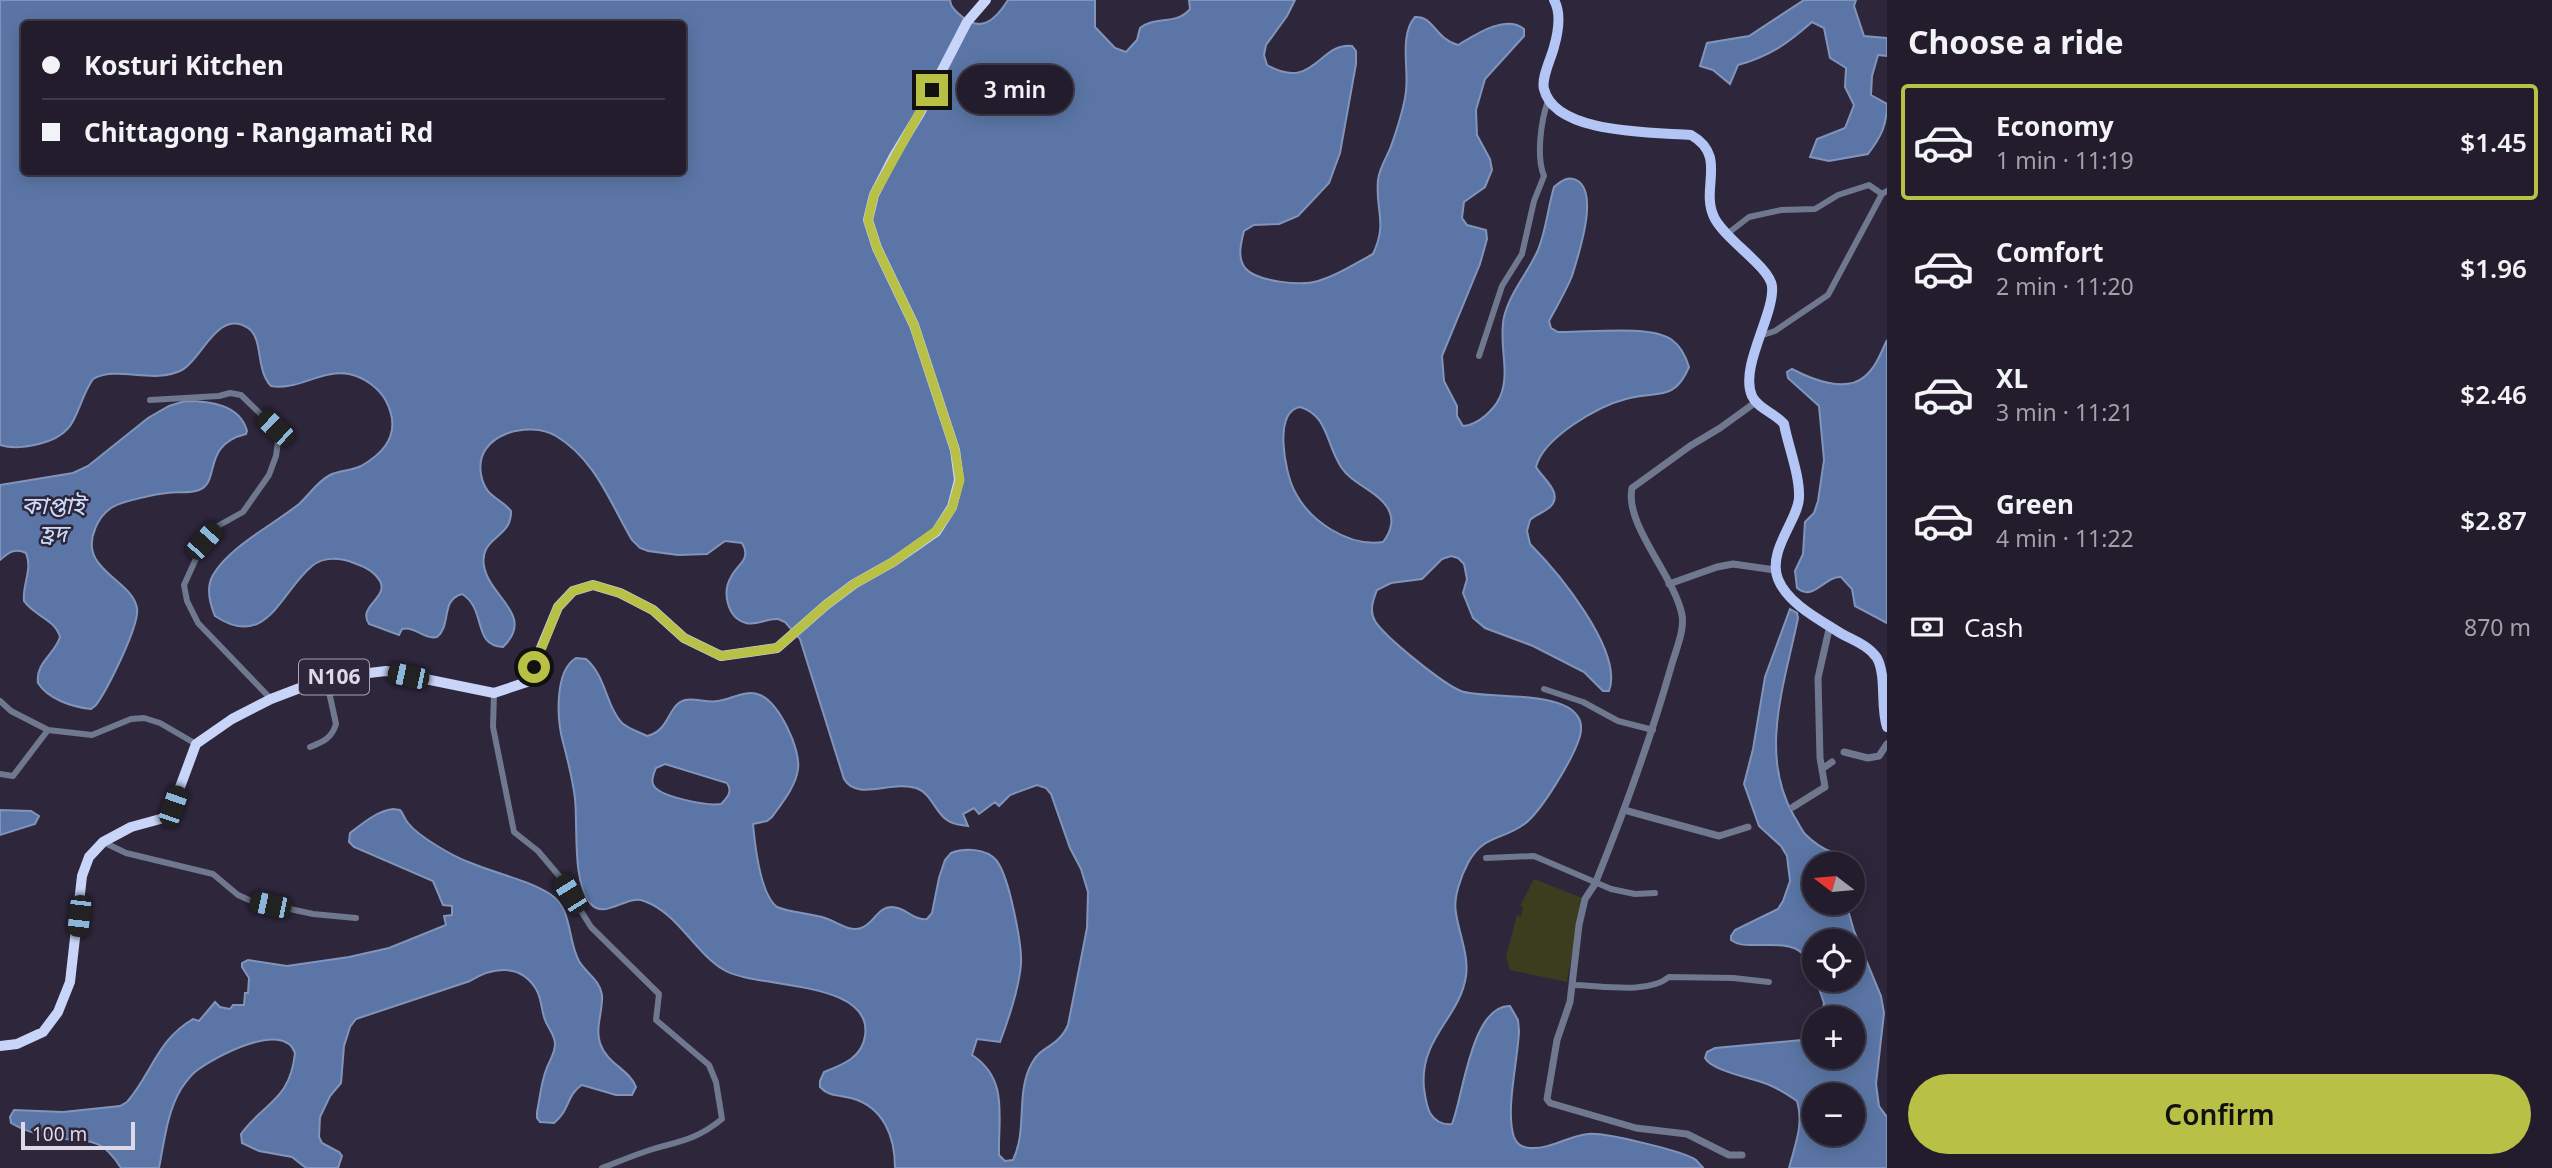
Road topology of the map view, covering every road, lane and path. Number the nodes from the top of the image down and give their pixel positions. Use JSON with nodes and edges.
{"nodes":[{"id":1,"x":986,"y":0,"type":"edge"},
{"id":2,"x":1554,"y":0,"type":"edge"},
{"id":3,"x":1548,"y":101,"type":"junction"},
{"id":4,"x":1884,"y":192,"type":"edge"},
{"id":5,"x":1727,"y":234,"type":"junction"},
{"id":6,"x":1759,"y":336,"type":"junction"},
{"id":7,"x":1479,"y":356,"type":"dead end"},
{"id":8,"x":150,"y":400,"type":"dead end"},
{"id":9,"x":1756,"y":402,"type":"junction"},
{"id":10,"x":1776,"y":570,"type":"junction"},
{"id":11,"x":1669,"y":584,"type":"junction"},
{"id":12,"x":1830,"y":625,"type":"junction"},
{"id":13,"x":326,"y":678,"type":"junction"},
{"id":14,"x":1544,"y":689,"type":"dead end"},
{"id":15,"x":494,"y":693,"type":"junction"},
{"id":16,"x":271,"y":699,"type":"junction"},
{"id":17,"x":0,"y":701,"type":"edge"},
{"id":18,"x":1887,"y":727,"type":"edge"},
{"id":19,"x":48,"y":730,"type":"junction"},
{"id":20,"x":1653,"y":730,"type":"junction"},
{"id":21,"x":196,"y":744,"type":"junction"},
{"id":22,"x":1887,"y":744,"type":"edge"},
{"id":23,"x":310,"y":747,"type":"dead end"},
{"id":24,"x":1843,"y":752,"type":"dead end"},
{"id":25,"x":1832,"y":762,"type":"dead end"},
{"id":26,"x":1822,"y":769,"type":"junction"},
{"id":27,"x":0,"y":774,"type":"edge"},
{"id":28,"x":1793,"y":807,"type":"dead end"},
{"id":29,"x":1624,"y":810,"type":"junction"},
{"id":30,"x":1748,"y":827,"type":"dead end"},
{"id":31,"x":103,"y":842,"type":"junction"},
{"id":32,"x":1486,"y":858,"type":"dead end"},
{"id":33,"x":1595,"y":884,"type":"junction"},
{"id":34,"x":1655,"y":893,"type":"dead end"},
{"id":35,"x":356,"y":918,"type":"dead end"},
{"id":36,"x":1769,"y":982,"type":"dead end"},
{"id":37,"x":1572,"y":985,"type":"junction"},
{"id":38,"x":0,"y":1046,"type":"edge"},
{"id":39,"x":1742,"y":1155,"type":"dead end"},
{"id":40,"x":602,"y":1168,"type":"edge"}],
"edges":[{"from":1,"to":15,"type":"highway"},
{"from":2,"to":3,"type":"main road"},
{"from":3,"to":5,"type":"main road"},
{"from":3,"to":7,"type":"street"},
{"from":4,"to":5,"type":"street"},
{"from":4,"to":6,"type":"street"},
{"from":5,"to":6,"type":"main road"},
{"from":6,"to":9,"type":"main road"},
{"from":8,"to":16,"type":"street"},
{"from":9,"to":10,"type":"main road"},
{"from":9,"to":11,"type":"street"},
{"from":10,"to":11,"type":"street"},
{"from":10,"to":12,"type":"main road"},
{"from":11,"to":20,"type":"street"},
{"from":12,"to":18,"type":"main road"},
{"from":12,"to":26,"type":"street"},
{"from":13,"to":15,"type":"highway","number":"N106"},
{"from":13,"to":16,"type":"highway","number":"N106"},
{"from":13,"to":23,"type":"street"},
{"from":14,"to":20,"type":"street"},
{"from":15,"to":40,"type":"street"},
{"from":16,"to":21,"type":"highway","number":"N106"},
{"from":17,"to":19,"type":"street"},
{"from":19,"to":21,"type":"street"},
{"from":19,"to":27,"type":"street"},
{"from":20,"to":29,"type":"street"},
{"from":21,"to":31,"type":"highway"},
{"from":22,"to":24,"type":"street"},
{"from":25,"to":26,"type":"street"},
{"from":26,"to":28,"type":"street"},
{"from":29,"to":30,"type":"street"},
{"from":29,"to":33,"type":"street"},
{"from":31,"to":35,"type":"street"},
{"from":31,"to":38,"type":"highway"},
{"from":32,"to":33,"type":"street"},
{"from":33,"to":34,"type":"street"},
{"from":33,"to":37,"type":"street"},
{"from":36,"to":37,"type":"street"},
{"from":37,"to":39,"type":"street"}]}
